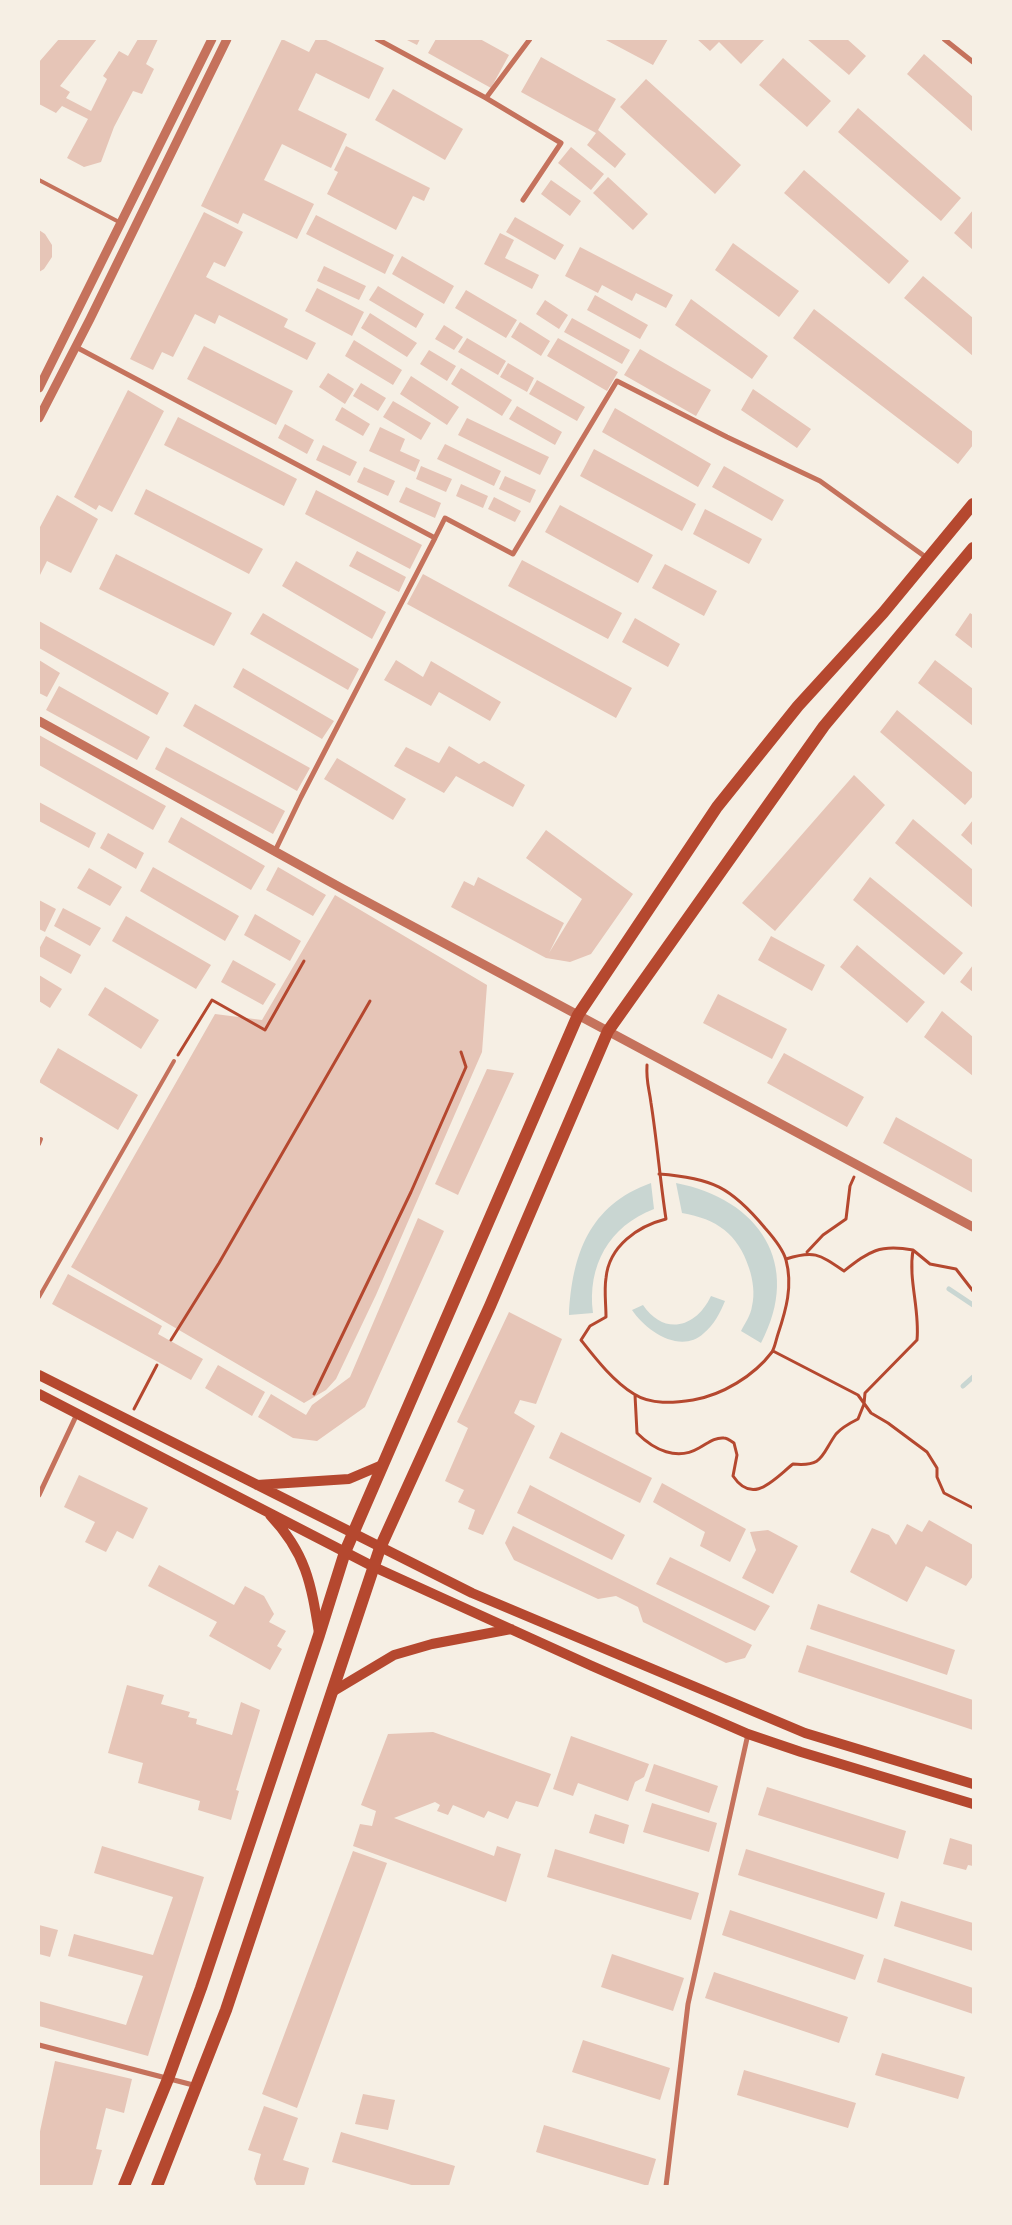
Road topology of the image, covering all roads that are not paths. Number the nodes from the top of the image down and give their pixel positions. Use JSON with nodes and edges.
{"nodes":[{"id":1,"x":212,"y":39,"type":"edge"},
{"id":2,"x":227,"y":39,"type":"edge"},
{"id":3,"x":377,"y":39,"type":"edge"},
{"id":4,"x":530,"y":39,"type":"edge"},
{"id":5,"x":944,"y":39,"type":"edge"},
{"id":6,"x":973,"y":62,"type":"edge"},
{"id":7,"x":486,"y":98,"type":"junction"},
{"id":8,"x":39,"y":180,"type":"edge"},
{"id":9,"x":523,"y":200,"type":"dead end"},
{"id":10,"x":120,"y":222,"type":"junction"},
{"id":11,"x":76,"y":347,"type":"junction"},
{"id":12,"x":39,"y":388,"type":"edge"},
{"id":13,"x":39,"y":418,"type":"edge"},
{"id":14,"x":973,"y":504,"type":"edge"},
{"id":15,"x":435,"y":538,"type":"junction"},
{"id":16,"x":973,"y":548,"type":"edge"},
{"id":17,"x":929,"y":559,"type":"junction"},
{"id":18,"x":39,"y":721,"type":"edge"},
{"id":19,"x":275,"y":851,"type":"junction"},
{"id":20,"x":578,"y":1015,"type":"junction"},
{"id":21,"x":608,"y":1031,"type":"junction"},
{"id":22,"x":174,"y":1061,"type":"road end"},
{"id":23,"x":42,"y":1139,"type":"dead end"},
{"id":24,"x":39,"y":1144,"type":"edge"},
{"id":25,"x":973,"y":1227,"type":"edge"},
{"id":26,"x":39,"y":1297,"type":"edge"},
{"id":27,"x":39,"y":1375,"type":"edge"},
{"id":28,"x":39,"y":1394,"type":"edge"},
{"id":29,"x":77,"y":1414,"type":"junction"},
{"id":30,"x":382,"y":1465,"type":"junction"},
{"id":31,"x":256,"y":1485,"type":"junction"},
{"id":32,"x":39,"y":1495,"type":"edge"},
{"id":33,"x":265,"y":1509,"type":"junction"},
{"id":34,"x":352,"y":1534,"type":"junction"},
{"id":35,"x":380,"y":1548,"type":"junction"},
{"id":36,"x":345,"y":1552,"type":"junction"},
{"id":37,"x":374,"y":1567,"type":"junction"},
{"id":38,"x":511,"y":1629,"type":"junction"},
{"id":39,"x":319,"y":1635,"type":"junction"},
{"id":40,"x":332,"y":1692,"type":"junction"},
{"id":41,"x":748,"y":1734,"type":"junction"},
{"id":42,"x":973,"y":1784,"type":"edge"},
{"id":43,"x":973,"y":1804,"type":"edge"},
{"id":44,"x":39,"y":2045,"type":"edge"},
{"id":45,"x":168,"y":2079,"type":"junction"},
{"id":46,"x":197,"y":2086,"type":"junction"},
{"id":47,"x":124,"y":2186,"type":"edge"},
{"id":48,"x":157,"y":2186,"type":"edge"},
{"id":49,"x":666,"y":2186,"type":"edge"}],
"edges":[{"from":1,"to":10,"type":"street"},
{"from":2,"to":11,"type":"street"},
{"from":3,"to":7,"type":"street"},
{"from":4,"to":7,"type":"street"},
{"from":5,"to":6,"type":"street"},
{"from":7,"to":9,"type":"street"},
{"from":8,"to":10,"type":"lane"},
{"from":10,"to":12,"type":"street"},
{"from":11,"to":13,"type":"street"},
{"from":11,"to":15,"type":"street"},
{"from":14,"to":17,"type":"main road"},
{"from":15,"to":17,"type":"street"},
{"from":15,"to":19,"type":"street"},
{"from":16,"to":21,"type":"main road"},
{"from":17,"to":20,"type":"main road"},
{"from":18,"to":19,"type":"street"},
{"from":19,"to":20,"type":"street"},
{"from":20,"to":21,"type":"street"},
{"from":20,"to":30,"type":"main road"},
{"from":21,"to":25,"type":"street"},
{"from":21,"to":35,"type":"main road"},
{"from":22,"to":26,"type":"lane"},
{"from":23,"to":24,"type":"lane"},
{"from":27,"to":31,"type":"main road"},
{"from":28,"to":29,"type":"main road"},
{"from":29,"to":32,"type":"street"},
{"from":29,"to":33,"type":"main road"},
{"from":30,"to":31,"type":"main road"},
{"from":30,"to":34,"type":"main road"},
{"from":31,"to":34,"type":"main road"},
{"from":33,"to":36,"type":"main road"},
{"from":33,"to":39,"type":"main road"},
{"from":34,"to":35,"type":"main road"},
{"from":34,"to":36,"type":"main road"},
{"from":35,"to":37,"type":"main road"},
{"from":35,"to":42,"type":"main road"},
{"from":36,"to":37,"type":"main road"},
{"from":36,"to":39,"type":"main road"},
{"from":37,"to":38,"type":"main road"},
{"from":37,"to":40,"type":"main road"},
{"from":38,"to":40,"type":"main road"},
{"from":38,"to":41,"type":"main road"},
{"from":39,"to":45,"type":"main road"},
{"from":40,"to":46,"type":"main road"},
{"from":41,"to":43,"type":"main road"},
{"from":41,"to":49,"type":"street"},
{"from":44,"to":45,"type":"street"},
{"from":45,"to":46,"type":"street"},
{"from":45,"to":47,"type":"main road"},
{"from":46,"to":48,"type":"main road"}]}
